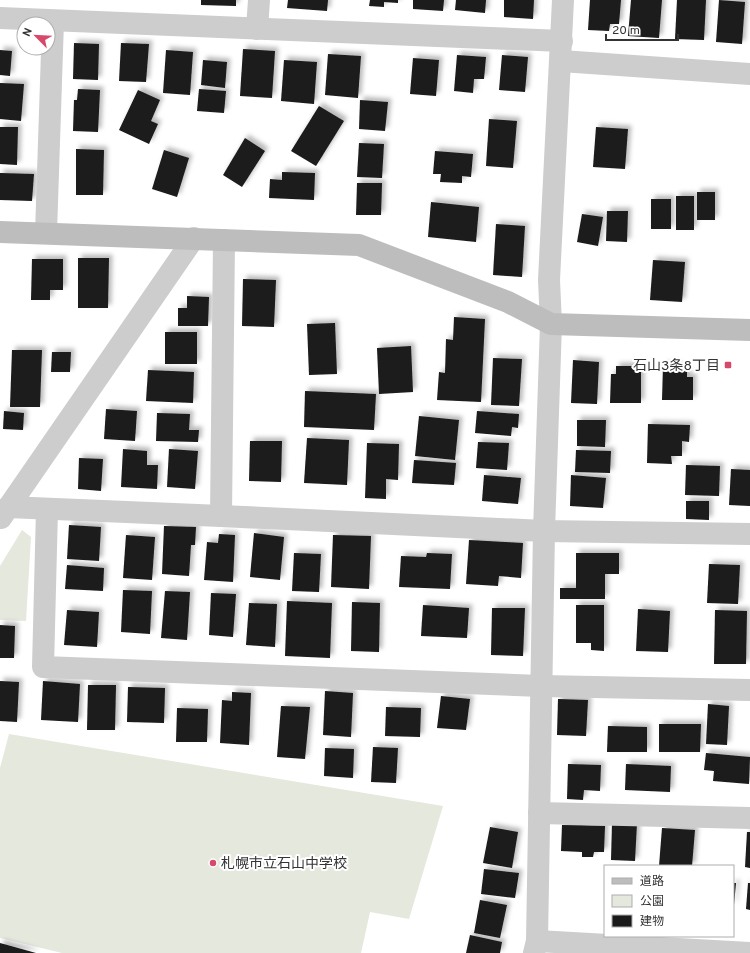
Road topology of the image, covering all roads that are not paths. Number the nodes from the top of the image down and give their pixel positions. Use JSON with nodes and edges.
{"nodes":[{"id":1,"x":259,"y":0,"type":"edge"},
{"id":2,"x":564,"y":0,"type":"edge"},
{"id":3,"x":0,"y":18,"type":"edge"},
{"id":4,"x":16,"y":19,"type":"edge"},
{"id":5,"x":56,"y":21,"type":"edge"},
{"id":6,"x":257,"y":29,"type":"junction"},
{"id":7,"x":561,"y":51,"type":"junction"},
{"id":8,"x":52,"y":56,"type":"edge"},
{"id":9,"x":750,"y":74,"type":"edge"},
{"id":10,"x":0,"y":232,"type":"edge"},
{"id":11,"x":46,"y":233,"type":"junction"},
{"id":12,"x":194,"y":238,"type":"junction"},
{"id":13,"x":224,"y":240,"type":"junction"},
{"id":14,"x":551,"y":324,"type":"junction"},
{"id":15,"x":750,"y":330,"type":"edge"},
{"id":16,"x":48,"y":509,"type":"junction"},
{"id":17,"x":4,"y":513,"type":"edge"},
{"id":18,"x":221,"y":516,"type":"junction"},
{"id":19,"x":544,"y":531,"type":"junction"},
{"id":20,"x":750,"y":534,"type":"edge"},
{"id":21,"x":541,"y":686,"type":"junction"},
{"id":22,"x":750,"y":690,"type":"edge"},
{"id":23,"x":539,"y":813,"type":"junction"},
{"id":24,"x":750,"y":818,"type":"edge"},
{"id":25,"x":536,"y":947,"type":"edge"},
{"id":26,"x":742,"y":953,"type":"edge"},
{"id":27,"x":749,"y":953,"type":"edge"}],
"edges":[{"from":1,"to":6,"type":"street"},
{"from":2,"to":7,"type":"street"},
{"from":3,"to":4,"type":"street"},
{"from":5,"to":6,"type":"street"},
{"from":6,"to":7,"type":"street"},
{"from":7,"to":9,"type":"street"},
{"from":7,"to":14,"type":"street"},
{"from":8,"to":11,"type":"street"},
{"from":10,"to":11,"type":"street"},
{"from":11,"to":12,"type":"street"},
{"from":12,"to":13,"type":"street"},
{"from":12,"to":17,"type":"street"},
{"from":13,"to":14,"type":"street"},
{"from":13,"to":18,"type":"street"},
{"from":14,"to":15,"type":"street"},
{"from":14,"to":19,"type":"street"},
{"from":16,"to":17,"type":"street"},
{"from":16,"to":18,"type":"street"},
{"from":16,"to":21,"type":"street"},
{"from":18,"to":19,"type":"street"},
{"from":19,"to":20,"type":"street"},
{"from":19,"to":21,"type":"street"},
{"from":21,"to":22,"type":"street"},
{"from":21,"to":23,"type":"street"},
{"from":23,"to":24,"type":"street"},
{"from":23,"to":25,"type":"street"},
{"from":25,"to":26,"type":"street"},
{"from":26,"to":27,"type":"street"}]}
